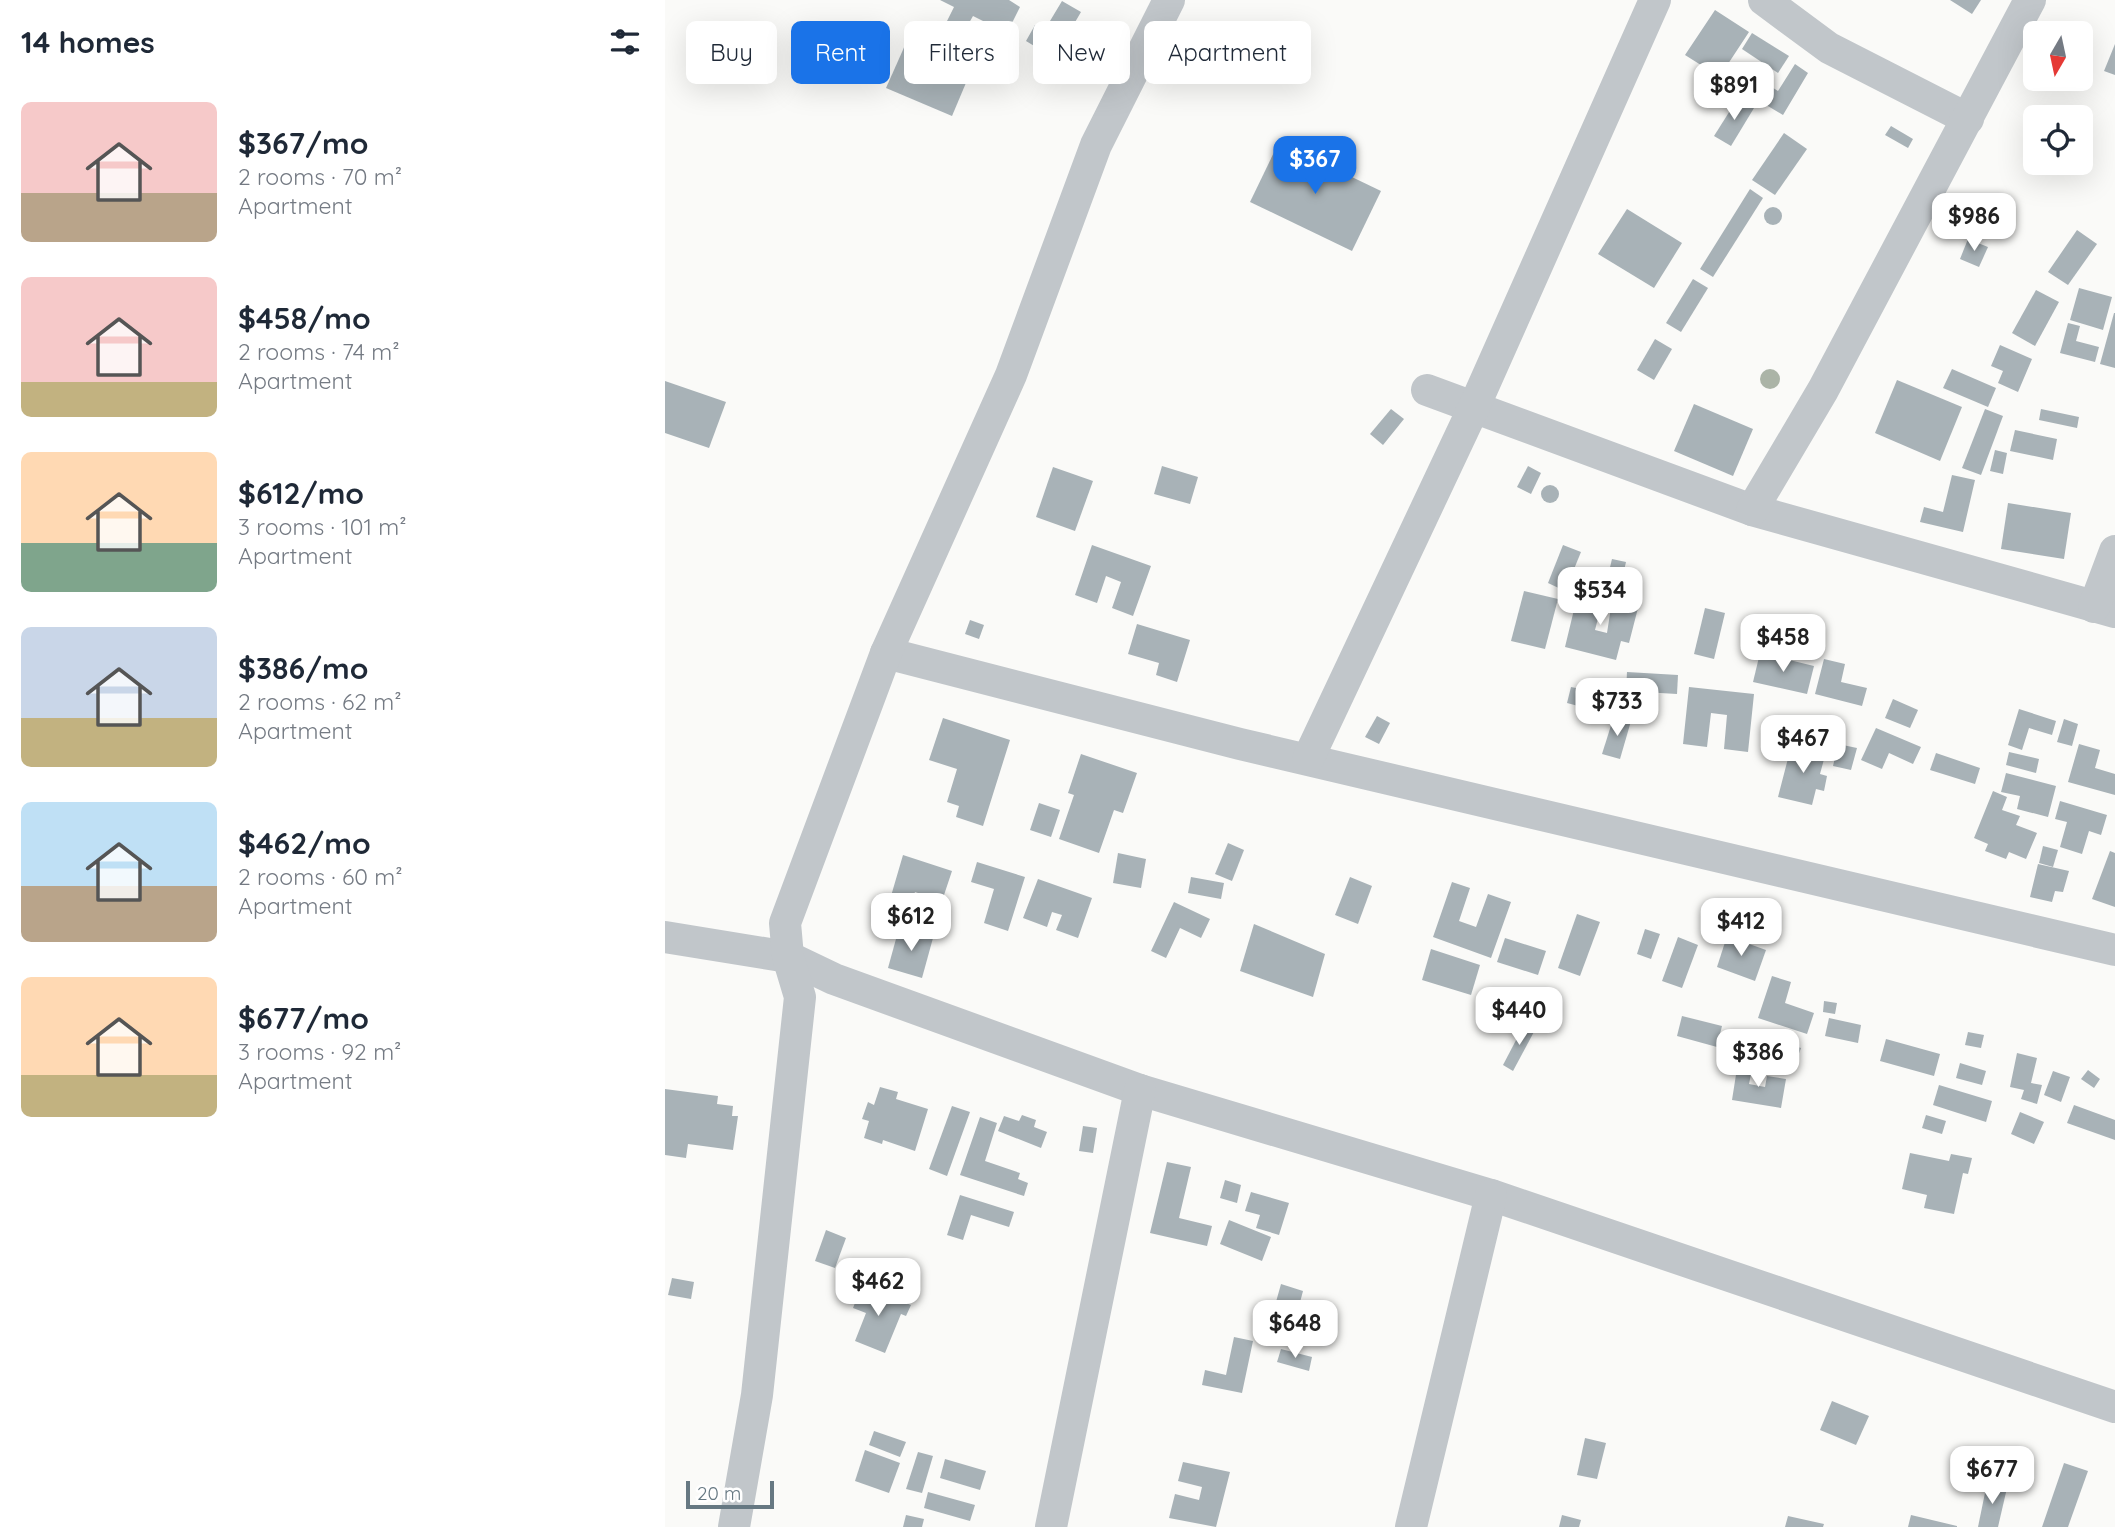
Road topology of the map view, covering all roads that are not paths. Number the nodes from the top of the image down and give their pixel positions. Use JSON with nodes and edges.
{"nodes":[{"id":1,"x":1168,"y":0,"type":"edge"},
{"id":2,"x":1655,"y":0,"type":"edge"},
{"id":3,"x":1764,"y":0,"type":"edge"},
{"id":4,"x":2030,"y":0,"type":"edge"},
{"id":5,"x":1968,"y":119,"type":"junction"},
{"id":6,"x":1427,"y":390,"type":"dead end"},
{"id":7,"x":1474,"y":407,"type":"junction"},
{"id":8,"x":1752,"y":510,"type":"junction"},
{"id":9,"x":2115,"y":551,"type":"edge"},
{"id":10,"x":2104,"y":610,"type":"edge"},
{"id":11,"x":886,"y":653,"type":"junction"},
{"id":12,"x":1308,"y":760,"type":"junction"},
{"id":13,"x":665,"y":937,"type":"edge"},
{"id":14,"x":2115,"y":950,"type":"edge"},
{"id":15,"x":788,"y":957,"type":"junction"},
{"id":16,"x":1140,"y":1090,"type":"junction"},
{"id":17,"x":1491,"y":1195,"type":"junction"},
{"id":18,"x":2115,"y":1408,"type":"edge"},
{"id":19,"x":734,"y":1527,"type":"edge"},
{"id":20,"x":1051,"y":1527,"type":"edge"},
{"id":21,"x":1411,"y":1527,"type":"edge"}],
"edges":[{"from":1,"to":11,"type":"street"},
{"from":2,"to":7,"type":"street"},
{"from":3,"to":5,"type":"street"},
{"from":4,"to":5,"type":"street"},
{"from":5,"to":8,"type":"street"},
{"from":6,"to":7,"type":"street"},
{"from":7,"to":8,"type":"street"},
{"from":7,"to":12,"type":"street"},
{"from":8,"to":10,"type":"street"},
{"from":9,"to":10,"type":"street"},
{"from":11,"to":12,"type":"street"},
{"from":11,"to":15,"type":"street"},
{"from":12,"to":14,"type":"street"},
{"from":13,"to":15,"type":"street"},
{"from":15,"to":16,"type":"street"},
{"from":15,"to":19,"type":"street"},
{"from":16,"to":17,"type":"street"},
{"from":16,"to":20,"type":"street"},
{"from":17,"to":18,"type":"street"},
{"from":17,"to":21,"type":"street"}]}
